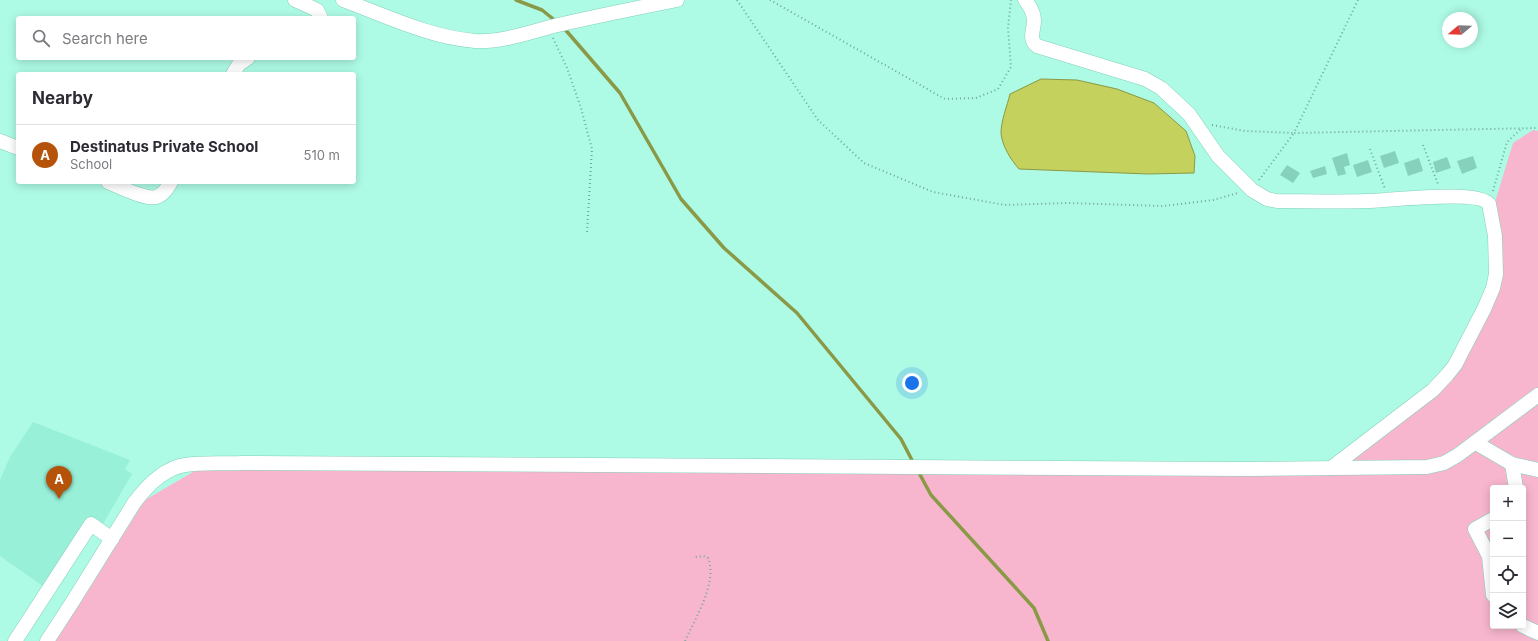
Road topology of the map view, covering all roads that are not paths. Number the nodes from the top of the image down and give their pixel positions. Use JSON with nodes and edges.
{"nodes":[{"id":1,"x":295,"y":0,"type":"edge"},
{"id":2,"x":343,"y":0,"type":"edge"},
{"id":3,"x":677,"y":0,"type":"edge"},
{"id":4,"x":1025,"y":0,"type":"edge"},
{"id":5,"x":320,"y":16,"type":"edge"},
{"id":6,"x":245,"y":60,"type":"edge"},
{"id":7,"x":234,"y":72,"type":"edge"},
{"id":8,"x":0,"y":141,"type":"edge"},
{"id":9,"x":16,"y":147,"type":"edge"},
{"id":10,"x":113,"y":184,"type":"edge"},
{"id":11,"x":170,"y":184,"type":"edge"},
{"id":12,"x":1538,"y":395,"type":"edge"},
{"id":13,"x":1476,"y":443,"type":"junction"},
{"id":14,"x":1512,"y":464,"type":"junction"},
{"id":15,"x":1332,"y":468,"type":"junction"},
{"id":16,"x":1538,"y":470,"type":"edge"},
{"id":17,"x":1516,"y":485,"type":"edge"},
{"id":18,"x":1490,"y":521,"type":"edge"},
{"id":19,"x":112,"y":539,"type":"junction"},
{"id":20,"x":1493,"y":593,"type":"edge"},
{"id":21,"x":1526,"y":627,"type":"edge"},
{"id":22,"x":1538,"y":633,"type":"edge"},
{"id":23,"x":15,"y":641,"type":"edge"},
{"id":24,"x":47,"y":641,"type":"edge"}],
"edges":[{"from":1,"to":5,"type":"street"},
{"from":2,"to":3,"type":"street"},
{"from":4,"to":15,"type":"street"},
{"from":6,"to":7,"type":"street"},
{"from":8,"to":9,"type":"street"},
{"from":10,"to":11,"type":"street"},
{"from":12,"to":13,"type":"street"},
{"from":13,"to":14,"type":"street"},
{"from":13,"to":15,"type":"street"},
{"from":14,"to":16,"type":"street"},
{"from":14,"to":17,"type":"street"},
{"from":15,"to":19,"type":"street"},
{"from":18,"to":20,"type":"street"},
{"from":19,"to":23,"type":"street"},
{"from":19,"to":24,"type":"street"},
{"from":21,"to":22,"type":"street"}]}
